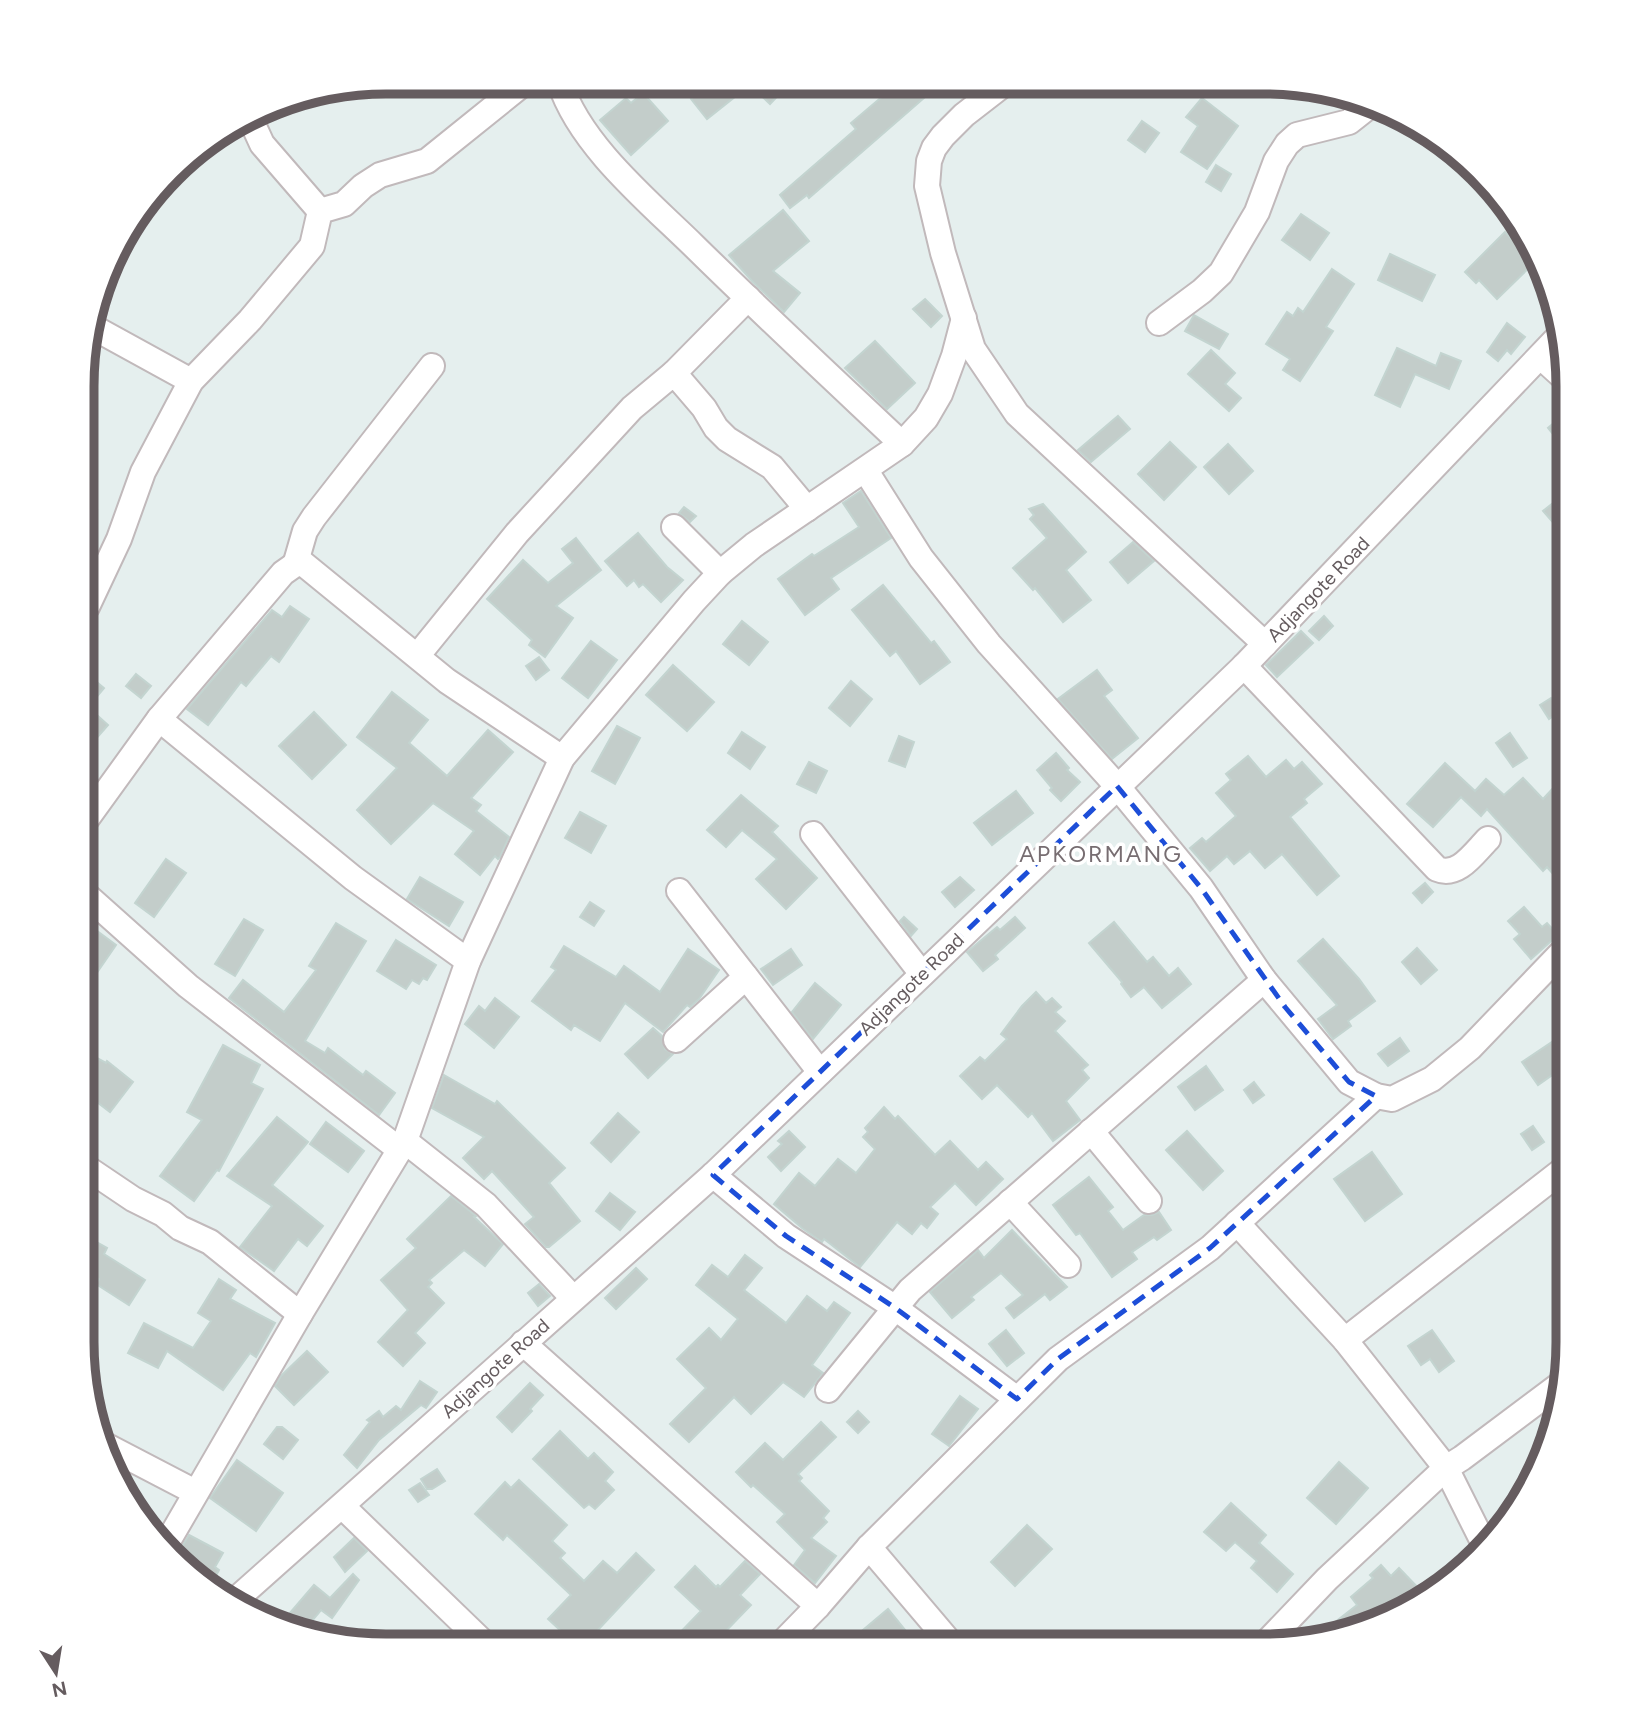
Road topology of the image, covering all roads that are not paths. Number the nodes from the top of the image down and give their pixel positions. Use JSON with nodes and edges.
{"nodes":[{"id":1,"x":500,"y":94,"type":"edge"},
{"id":2,"x":563,"y":94,"type":"edge"},
{"id":3,"x":991,"y":94,"type":"edge"},
{"id":4,"x":1362,"y":112,"type":"edge"},
{"id":5,"x":254,"y":127,"type":"edge"},
{"id":6,"x":320,"y":211,"type":"junction"},
{"id":7,"x":748,"y":298,"type":"junction"},
{"id":8,"x":964,"y":318,"type":"junction"},
{"id":9,"x":1159,"y":323,"type":"dead end"},
{"id":10,"x":100,"y":331,"type":"edge"},
{"id":11,"x":1553,"y":344,"type":"edge"},
{"id":12,"x":1541,"y":357,"type":"junction"},
{"id":13,"x":432,"y":366,"type":"dead end"},
{"id":14,"x":1556,"y":371,"type":"edge"},
{"id":15,"x":674,"y":373,"type":"junction"},
{"id":16,"x":191,"y":381,"type":"junction"},
{"id":17,"x":902,"y":444,"type":"junction"},
{"id":18,"x":866,"y":471,"type":"junction"},
{"id":19,"x":807,"y":509,"type":"junction"},
{"id":20,"x":674,"y":527,"type":"dead end"},
{"id":21,"x":296,"y":562,"type":"junction"},
{"id":22,"x":720,"y":573,"type":"junction"},
{"id":23,"x":94,"y":592,"type":"edge"},
{"id":24,"x":1265,"y":644,"type":"junction"},
{"id":25,"x":418,"y":655,"type":"junction"},
{"id":26,"x":1244,"y":666,"type":"junction"},
{"id":27,"x":159,"y":719,"type":"junction"},
{"id":28,"x":562,"y":758,"type":"junction"},
{"id":29,"x":1117,"y":786,"type":"junction"},
{"id":30,"x":94,"y":809,"type":"edge"},
{"id":31,"x":813,"y":834,"type":"dead end"},
{"id":32,"x":1488,"y":839,"type":"dead end"},
{"id":33,"x":679,"y":891,"type":"dead end"},
{"id":34,"x":94,"y":902,"type":"edge"},
{"id":35,"x":1556,"y":958,"type":"edge"},
{"id":36,"x":468,"y":961,"type":"junction"},
{"id":37,"x":922,"y":974,"type":"junction"},
{"id":38,"x":746,"y":977,"type":"junction"},
{"id":39,"x":1264,"y":980,"type":"junction"},
{"id":40,"x":676,"y":1040,"type":"dead end"},
{"id":41,"x":820,"y":1072,"type":"junction"},
{"id":42,"x":1376,"y":1096,"type":"junction"},
{"id":43,"x":1091,"y":1131,"type":"junction"},
{"id":44,"x":402,"y":1145,"type":"junction"},
{"id":45,"x":94,"y":1173,"type":"edge"},
{"id":46,"x":713,"y":1175,"type":"junction"},
{"id":47,"x":1556,"y":1175,"type":"edge"},
{"id":48,"x":1149,"y":1201,"type":"dead end"},
{"id":49,"x":1010,"y":1202,"type":"junction"},
{"id":50,"x":1237,"y":1223,"type":"junction"},
{"id":51,"x":1068,"y":1265,"type":"dead end"},
{"id":52,"x":573,"y":1298,"type":"junction"},
{"id":53,"x":894,"y":1307,"type":"junction"},
{"id":54,"x":300,"y":1314,"type":"junction"},
{"id":55,"x":1345,"y":1340,"type":"junction"},
{"id":56,"x":523,"y":1343,"type":"junction"},
{"id":57,"x":1553,"y":1389,"type":"edge"},
{"id":58,"x":828,"y":1390,"type":"dead end"},
{"id":59,"x":1017,"y":1399,"type":"junction"},
{"id":60,"x":116,"y":1451,"type":"edge"},
{"id":61,"x":1446,"y":1468,"type":"junction"},
{"id":62,"x":195,"y":1492,"type":"junction"},
{"id":63,"x":342,"y":1506,"type":"junction"},
{"id":64,"x":170,"y":1538,"type":"edge"},
{"id":65,"x":1481,"y":1538,"type":"edge"},
{"id":66,"x":869,"y":1547,"type":"junction"},
{"id":67,"x":241,"y":1595,"type":"edge"},
{"id":68,"x":818,"y":1606,"type":"junction"},
{"id":69,"x":475,"y":1634,"type":"edge"},
{"id":70,"x":791,"y":1634,"type":"edge"},
{"id":71,"x":943,"y":1634,"type":"edge"},
{"id":72,"x":1274,"y":1634,"type":"edge"}],
"edges":[{"from":1,"to":6,"type":"street"},
{"from":2,"to":7,"type":"street"},
{"from":3,"to":8,"type":"street"},
{"from":4,"to":9,"type":"street"},
{"from":5,"to":6,"type":"street"},
{"from":6,"to":16,"type":"street"},
{"from":7,"to":15,"type":"street"},
{"from":7,"to":17,"type":"street"},
{"from":8,"to":17,"type":"street"},
{"from":8,"to":24,"type":"street"},
{"from":10,"to":16,"type":"street"},
{"from":11,"to":12,"type":"street","name":"Adjangote Road"},
{"from":12,"to":14,"type":"street"},
{"from":12,"to":24,"type":"street","name":"Adjangote Road"},
{"from":13,"to":21,"type":"street"},
{"from":15,"to":19,"type":"street"},
{"from":15,"to":25,"type":"street"},
{"from":16,"to":23,"type":"street"},
{"from":17,"to":18,"type":"street"},
{"from":18,"to":19,"type":"street"},
{"from":18,"to":29,"type":"street"},
{"from":19,"to":22,"type":"street"},
{"from":20,"to":22,"type":"street"},
{"from":21,"to":25,"type":"street"},
{"from":21,"to":27,"type":"street"},
{"from":22,"to":28,"type":"street"},
{"from":24,"to":26,"type":"street","name":"Adjangote Road"},
{"from":25,"to":28,"type":"street"},
{"from":26,"to":29,"type":"street","name":"Adjangote Road"},
{"from":26,"to":32,"type":"street"},
{"from":27,"to":30,"type":"street"},
{"from":27,"to":36,"type":"street"},
{"from":28,"to":36,"type":"street"},
{"from":29,"to":37,"type":"street","name":"Adjangote Road"},
{"from":29,"to":39,"type":"street"},
{"from":31,"to":37,"type":"street"},
{"from":33,"to":38,"type":"street"},
{"from":34,"to":44,"type":"street"},
{"from":35,"to":42,"type":"street"},
{"from":36,"to":44,"type":"street"},
{"from":37,"to":41,"type":"street","name":"Adjangote Road"},
{"from":38,"to":40,"type":"street"},
{"from":38,"to":41,"type":"street"},
{"from":39,"to":42,"type":"street"},
{"from":39,"to":43,"type":"street"},
{"from":41,"to":46,"type":"street","name":"Adjangote Road"},
{"from":42,"to":50,"type":"street"},
{"from":43,"to":48,"type":"street"},
{"from":43,"to":49,"type":"street"},
{"from":44,"to":52,"type":"street"},
{"from":44,"to":54,"type":"street"},
{"from":45,"to":54,"type":"street"},
{"from":46,"to":52,"type":"street","name":"Adjangote Road"},
{"from":46,"to":53,"type":"street"},
{"from":47,"to":55,"type":"street"},
{"from":49,"to":51,"type":"street"},
{"from":49,"to":53,"type":"street"},
{"from":50,"to":55,"type":"street"},
{"from":50,"to":59,"type":"street"},
{"from":52,"to":56,"type":"street","name":"Adjangote Road"},
{"from":53,"to":58,"type":"street"},
{"from":53,"to":59,"type":"street"},
{"from":54,"to":62,"type":"street"},
{"from":55,"to":61,"type":"street"},
{"from":56,"to":63,"type":"street","name":"Adjangote Road"},
{"from":56,"to":68,"type":"street"},
{"from":57,"to":61,"type":"street"},
{"from":59,"to":66,"type":"street"},
{"from":60,"to":62,"type":"street"},
{"from":61,"to":65,"type":"street"},
{"from":61,"to":72,"type":"street"},
{"from":62,"to":64,"type":"street"},
{"from":63,"to":67,"type":"street","name":"Adjangote Road"},
{"from":63,"to":69,"type":"street"},
{"from":66,"to":68,"type":"street"},
{"from":66,"to":71,"type":"street"},
{"from":68,"to":70,"type":"street"}]}
